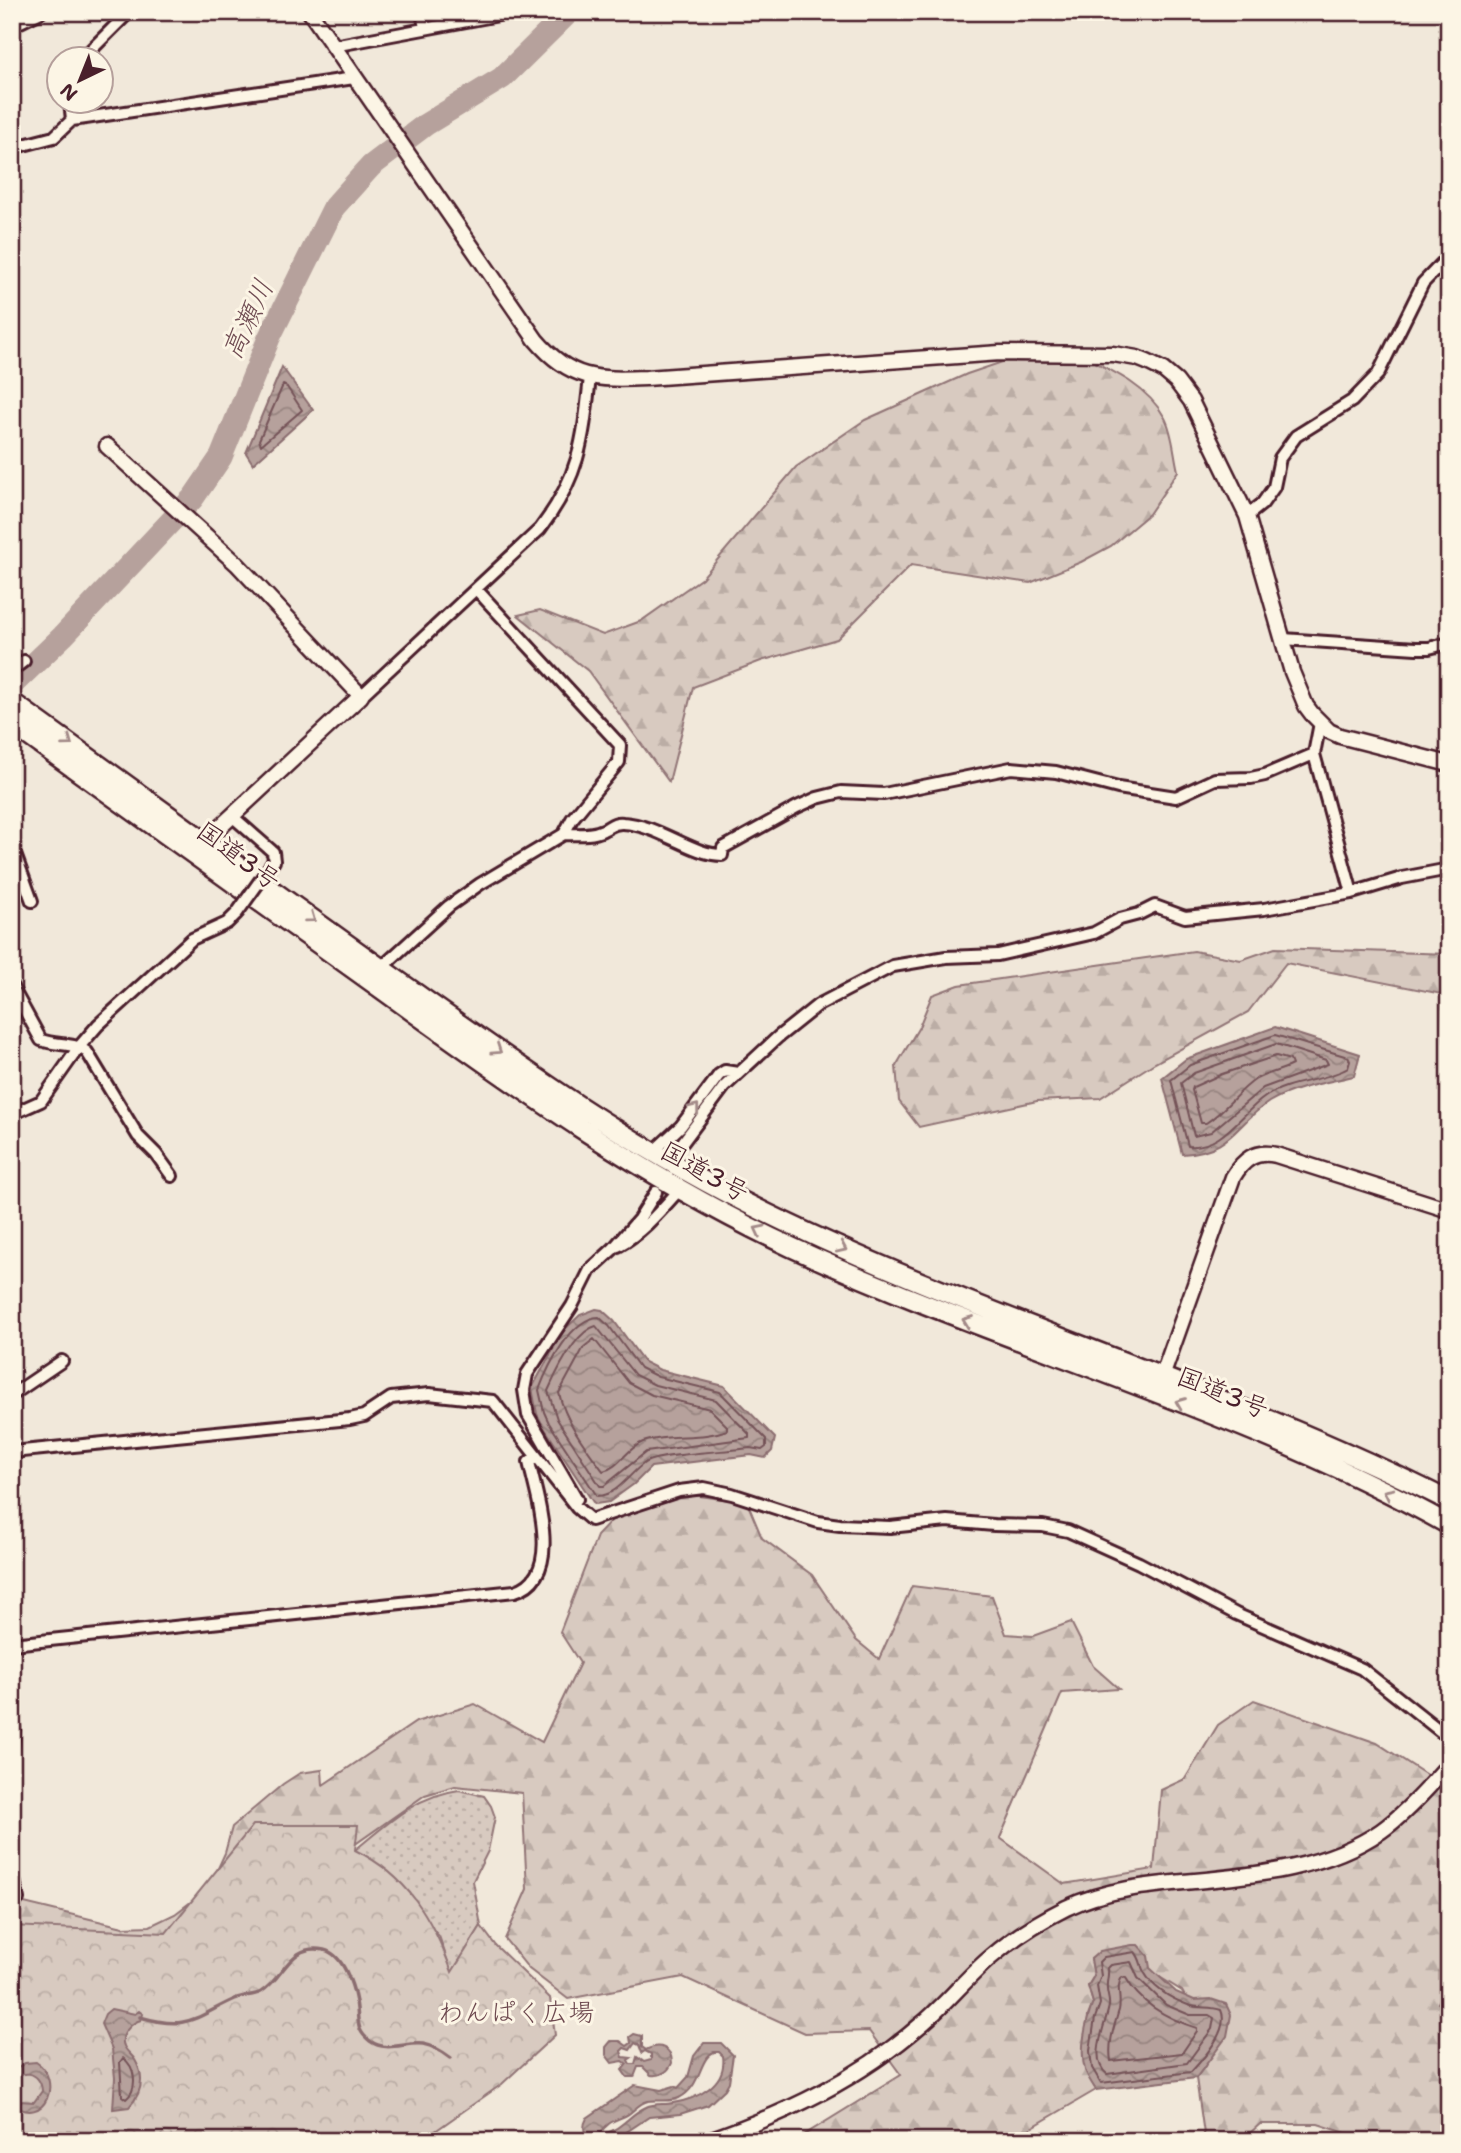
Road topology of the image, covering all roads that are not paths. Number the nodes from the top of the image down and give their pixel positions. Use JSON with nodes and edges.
{"nodes":[{"id":1,"x":41,"y":12,"type":"edge"},
{"id":2,"x":129,"y":12,"type":"edge"},
{"id":3,"x":310,"y":12,"type":"edge"},
{"id":4,"x":422,"y":12,"type":"edge"},
{"id":5,"x":501,"y":12,"type":"edge"},
{"id":6,"x":12,"y":26,"type":"edge"},
{"id":7,"x":425,"y":29,"type":"junction"},
{"id":8,"x":94,"y":46,"type":"edge"},
{"id":9,"x":333,"y":46,"type":"junction"},
{"id":10,"x":354,"y":78,"type":"junction"},
{"id":11,"x":71,"y":116,"type":"edge"},
{"id":12,"x":72,"y":120,"type":"junction"},
{"id":13,"x":12,"y":148,"type":"edge"},
{"id":14,"x":1449,"y":256,"type":"edge"},
{"id":15,"x":590,"y":377,"type":"junction"},
{"id":16,"x":107,"y":446,"type":"dead end"},
{"id":17,"x":1247,"y":516,"type":"junction"},
{"id":18,"x":476,"y":589,"type":"junction"},
{"id":19,"x":1283,"y":639,"type":"junction"},
{"id":20,"x":1449,"y":643,"type":"edge"},
{"id":21,"x":24,"y":661,"type":"dead end"},
{"id":22,"x":12,"y":670,"type":"edge"},
{"id":23,"x":360,"y":696,"type":"junction"},
{"id":24,"x":12,"y":702,"type":"edge"},
{"id":25,"x":1320,"y":723,"type":"junction"},
{"id":26,"x":12,"y":724,"type":"edge"},
{"id":27,"x":1314,"y":754,"type":"junction"},
{"id":28,"x":1449,"y":764,"type":"edge"},
{"id":29,"x":232,"y":816,"type":"junction"},
{"id":30,"x":564,"y":834,"type":"junction"},
{"id":31,"x":204,"y":842,"type":"junction"},
{"id":32,"x":12,"y":846,"type":"edge"},
{"id":33,"x":1449,"y":869,"type":"edge"},
{"id":34,"x":1352,"y":893,"type":"junction"},
{"id":35,"x":32,"y":901,"type":"dead end"},
{"id":36,"x":381,"y":968,"type":"junction"},
{"id":37,"x":12,"y":987,"type":"edge"},
{"id":38,"x":79,"y":1047,"type":"junction"},
{"id":39,"x":738,"y":1073,"type":"junction"},
{"id":40,"x":12,"y":1114,"type":"edge"},
{"id":41,"x":683,"y":1142,"type":"tunnel mouth"},
{"id":42,"x":653,"y":1152,"type":"junction"},
{"id":43,"x":172,"y":1176,"type":"dead end"},
{"id":44,"x":680,"y":1189,"type":"junction"},
{"id":45,"x":656,"y":1192,"type":"dead end"},
{"id":46,"x":1449,"y":1210,"type":"edge"},
{"id":47,"x":612,"y":1249,"type":"junction"},
{"id":48,"x":62,"y":1361,"type":"dead end"},
{"id":49,"x":1162,"y":1377,"type":"junction"},
{"id":50,"x":12,"y":1395,"type":"edge"},
{"id":51,"x":12,"y":1452,"type":"edge"},
{"id":52,"x":537,"y":1456,"type":"junction"},
{"id":53,"x":1449,"y":1501,"type":"edge"},
{"id":54,"x":577,"y":1508,"type":"junction"},
{"id":55,"x":1449,"y":1525,"type":"edge"},
{"id":56,"x":12,"y":1644,"type":"edge"},
{"id":57,"x":12,"y":1720,"type":"edge"},
{"id":58,"x":1449,"y":1738,"type":"edge"},
{"id":59,"x":12,"y":1749,"type":"edge"},
{"id":60,"x":1449,"y":1764,"type":"edge"},
{"id":61,"x":12,"y":1871,"type":"edge"},
{"id":62,"x":18,"y":1899,"type":"dead end"},
{"id":63,"x":706,"y":2141,"type":"edge"}],
"edges":[{"from":1,"to":6,"type":"street"},
{"from":2,"to":8,"type":"street"},
{"from":3,"to":9,"type":"street"},
{"from":4,"to":7,"type":"street"},
{"from":5,"to":7,"type":"street"},
{"from":7,"to":9,"type":"street"},
{"from":9,"to":10,"type":"street"},
{"from":10,"to":12,"type":"street"},
{"from":10,"to":15,"type":"street"},
{"from":11,"to":12,"type":"street"},
{"from":12,"to":13,"type":"street"},
{"from":14,"to":17,"type":"street"},
{"from":15,"to":17,"type":"street"},
{"from":15,"to":18,"type":"street"},
{"from":16,"to":23,"type":"street"},
{"from":17,"to":19,"type":"street"},
{"from":18,"to":23,"type":"street"},
{"from":18,"to":30,"type":"street"},
{"from":19,"to":20,"type":"street"},
{"from":19,"to":25,"type":"street"},
{"from":21,"to":22,"type":"street"},
{"from":23,"to":29,"type":"street"},
{"from":24,"to":31,"type":"highway","name":"国道3号","one_way":true},
{"from":25,"to":27,"type":"street"},
{"from":25,"to":28,"type":"street"},
{"from":26,"to":44,"type":"highway","name":"国道3号"},
{"from":27,"to":30,"type":"street"},
{"from":27,"to":34,"type":"street"},
{"from":29,"to":31,"type":"street"},
{"from":29,"to":38,"type":"street","bridge":true},
{"from":30,"to":36,"type":"street"},
{"from":31,"to":36,"type":"highway","name":"国道3号","one_way":true},
{"from":32,"to":35,"type":"street"},
{"from":33,"to":34,"type":"street"},
{"from":34,"to":39,"type":"street"},
{"from":36,"to":42,"type":"highway","name":"国道3号","one_way":true},
{"from":37,"to":38,"type":"street"},
{"from":38,"to":40,"type":"street"},
{"from":38,"to":43,"type":"street"},
{"from":39,"to":41,"type":"street"},
{"from":42,"to":39,"type":"street","one_way":true},
{"from":42,"to":49,"type":"highway","name":"国道3号","one_way":true},
{"from":44,"to":47,"type":"street"},
{"from":55,"to":44,"type":"highway","name":"国道3号","one_way":true},
{"from":45,"to":47,"type":"street"},
{"from":46,"to":49,"type":"street"},
{"from":47,"to":54,"type":"street"},
{"from":48,"to":50,"type":"street"},
{"from":49,"to":53,"type":"highway","name":"国道3号"},
{"from":51,"to":52,"type":"street"},
{"from":52,"to":54,"type":"street"},
{"from":52,"to":56,"type":"street"},
{"from":54,"to":58,"type":"street"},
{"from":57,"to":59,"type":"street"},
{"from":60,"to":63,"type":"street"},
{"from":61,"to":62,"type":"street"}]}
